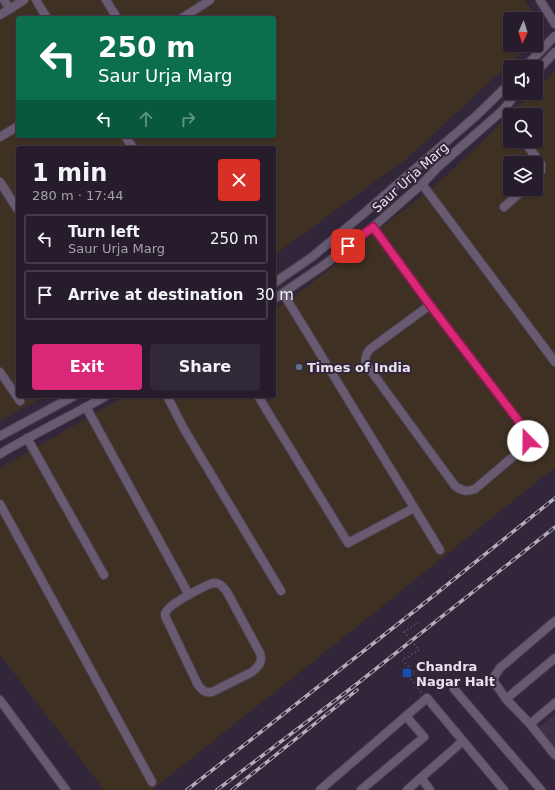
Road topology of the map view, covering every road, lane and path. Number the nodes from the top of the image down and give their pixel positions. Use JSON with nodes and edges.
{"nodes":[{"id":1,"x":4,"y":0,"type":"edge"},
{"id":2,"x":24,"y":0,"type":"edge"},
{"id":3,"x":36,"y":0,"type":"edge"},
{"id":4,"x":106,"y":0,"type":"edge"},
{"id":5,"x":210,"y":0,"type":"edge"},
{"id":6,"x":540,"y":0,"type":"edge"},
{"id":7,"x":10,"y":9,"type":"junction"},
{"id":8,"x":0,"y":15,"type":"edge"},
{"id":9,"x":46,"y":16,"type":"edge"},
{"id":10,"x":116,"y":16,"type":"edge"},
{"id":11,"x":185,"y":16,"type":"edge"},
{"id":12,"x":555,"y":24,"type":"edge"},
{"id":13,"x":555,"y":36,"type":"edge"},
{"id":14,"x":553,"y":58,"type":"edge"},
{"id":15,"x":533,"y":60,"type":"edge"},
{"id":16,"x":543,"y":66,"type":"edge"},
{"id":17,"x":503,"y":90,"type":"edge"},
{"id":18,"x":512,"y":100,"type":"edge"},
{"id":19,"x":502,"y":111,"type":"joint"},
{"id":20,"x":16,"y":127,"type":"edge"},
{"id":21,"x":0,"y":137,"type":"edge"},
{"id":22,"x":0,"y":182,"type":"edge"},
{"id":23,"x":422,"y":184,"type":"junction"},
{"id":24,"x":516,"y":196,"type":"edge"},
{"id":25,"x":16,"y":207,"type":"edge"},
{"id":26,"x":504,"y":207,"type":"dead end"},
{"id":27,"x":373,"y":227,"type":"junction"},
{"id":28,"x":276,"y":282,"type":"edge"},
{"id":29,"x":283,"y":294,"type":"junction"},
{"id":30,"x":276,"y":299,"type":"edge"},
{"id":31,"x":430,"y":305,"type":"junction"},
{"id":32,"x":555,"y":362,"type":"edge"},
{"id":33,"x":0,"y":372,"type":"edge"},
{"id":34,"x":16,"y":395,"type":"edge"},
{"id":35,"x":18,"y":398,"type":"edge"},
{"id":36,"x":70,"y":398,"type":"edge"},
{"id":37,"x":102,"y":398,"type":"edge"},
{"id":38,"x":169,"y":398,"type":"edge"},
{"id":39,"x":259,"y":398,"type":"edge"},
{"id":40,"x":20,"y":401,"type":"dead end"},
{"id":41,"x":86,"y":407,"type":"junction"},
{"id":42,"x":0,"y":436,"type":"edge"},
{"id":43,"x":27,"y":438,"type":"junction"},
{"id":44,"x":0,"y":454,"type":"edge"},
{"id":45,"x":0,"y":504,"type":"edge"},
{"id":46,"x":414,"y":508,"type":"junction"},
{"id":47,"x":440,"y":550,"type":"dead end"},
{"id":48,"x":104,"y":575,"type":"dead end"},
{"id":49,"x":282,"y":591,"type":"dead end"},
{"id":50,"x":189,"y":595,"type":"junction"},
{"id":51,"x":421,"y":621,"type":"dead end"},
{"id":52,"x":555,"y":621,"type":"edge"},
{"id":53,"x":555,"y":658,"type":"edge"},
{"id":54,"x":454,"y":689,"type":"dead end"},
{"id":55,"x":426,"y":698,"type":"junction"},
{"id":56,"x":506,"y":699,"type":"junction"},
{"id":57,"x":0,"y":700,"type":"edge"},
{"id":58,"x":555,"y":703,"type":"edge"},
{"id":59,"x":406,"y":716,"type":"junction"},
{"id":60,"x":530,"y":724,"type":"junction"},
{"id":61,"x":463,"y":741,"type":"junction"},
{"id":62,"x":555,"y":755,"type":"edge"},
{"id":63,"x":421,"y":778,"type":"junction"},
{"id":64,"x":152,"y":782,"type":"dead end"},
{"id":65,"x":66,"y":790,"type":"edge"},
{"id":66,"x":320,"y":790,"type":"edge"},
{"id":67,"x":361,"y":790,"type":"edge"},
{"id":68,"x":407,"y":790,"type":"edge"},
{"id":69,"x":430,"y":790,"type":"edge"},
{"id":70,"x":504,"y":790,"type":"edge"},
{"id":71,"x":542,"y":790,"type":"edge"}],
"edges":[{"from":1,"to":7,"type":"street"},
{"from":2,"to":7,"type":"street"},
{"from":3,"to":9,"type":"street"},
{"from":4,"to":10,"type":"street"},
{"from":5,"to":11,"type":"street"},
{"from":6,"to":12,"type":"street"},
{"from":7,"to":8,"type":"street"},
{"from":13,"to":15,"type":"street"},
{"from":14,"to":16,"type":"street"},
{"from":17,"to":28,"type":"street","name":"Saur Urja Marg"},
{"from":18,"to":19,"type":"street","name":"Saur Urja Marg"},
{"from":19,"to":23,"type":"street","name":"Saur Urja Marg"},
{"from":20,"to":21,"type":"street"},
{"from":22,"to":25,"type":"street"},
{"from":23,"to":27,"type":"street","name":"Saur Urja Marg"},
{"from":23,"to":32,"type":"street"},
{"from":24,"to":26,"type":"street"},
{"from":27,"to":29,"type":"street","name":"Saur Urja Marg"},
{"from":27,"to":31,"type":"street"},
{"from":29,"to":30,"type":"street","name":"Saur Urja Marg"},
{"from":29,"to":46,"type":"street"},
{"from":31,"to":31,"type":"street"},
{"from":33,"to":34,"type":"street"},
{"from":35,"to":40,"type":"street"},
{"from":36,"to":42,"type":"street"},
{"from":37,"to":41,"type":"street"},
{"from":38,"to":49,"type":"street"},
{"from":39,"to":46,"type":"street"},
{"from":41,"to":43,"type":"street"},
{"from":41,"to":50,"type":"street"},
{"from":43,"to":44,"type":"street"},
{"from":43,"to":48,"type":"street"},
{"from":45,"to":64,"type":"street"},
{"from":46,"to":47,"type":"street"},
{"from":50,"to":50,"type":"street"},
{"from":51,"to":55,"type":"path","bridge":true},
{"from":52,"to":56,"type":"street"},
{"from":53,"to":56,"type":"street"},
{"from":54,"to":71,"type":"street"},
{"from":55,"to":59,"type":"street"},
{"from":55,"to":61,"type":"street"},
{"from":56,"to":60,"type":"street"},
{"from":57,"to":65,"type":"street"},
{"from":58,"to":60,"type":"street"},
{"from":59,"to":66,"type":"street"},
{"from":59,"to":67,"type":"street"},
{"from":60,"to":62,"type":"street"},
{"from":61,"to":63,"type":"street"},
{"from":61,"to":70,"type":"street"},
{"from":63,"to":68,"type":"street"},
{"from":63,"to":69,"type":"street"}]}
